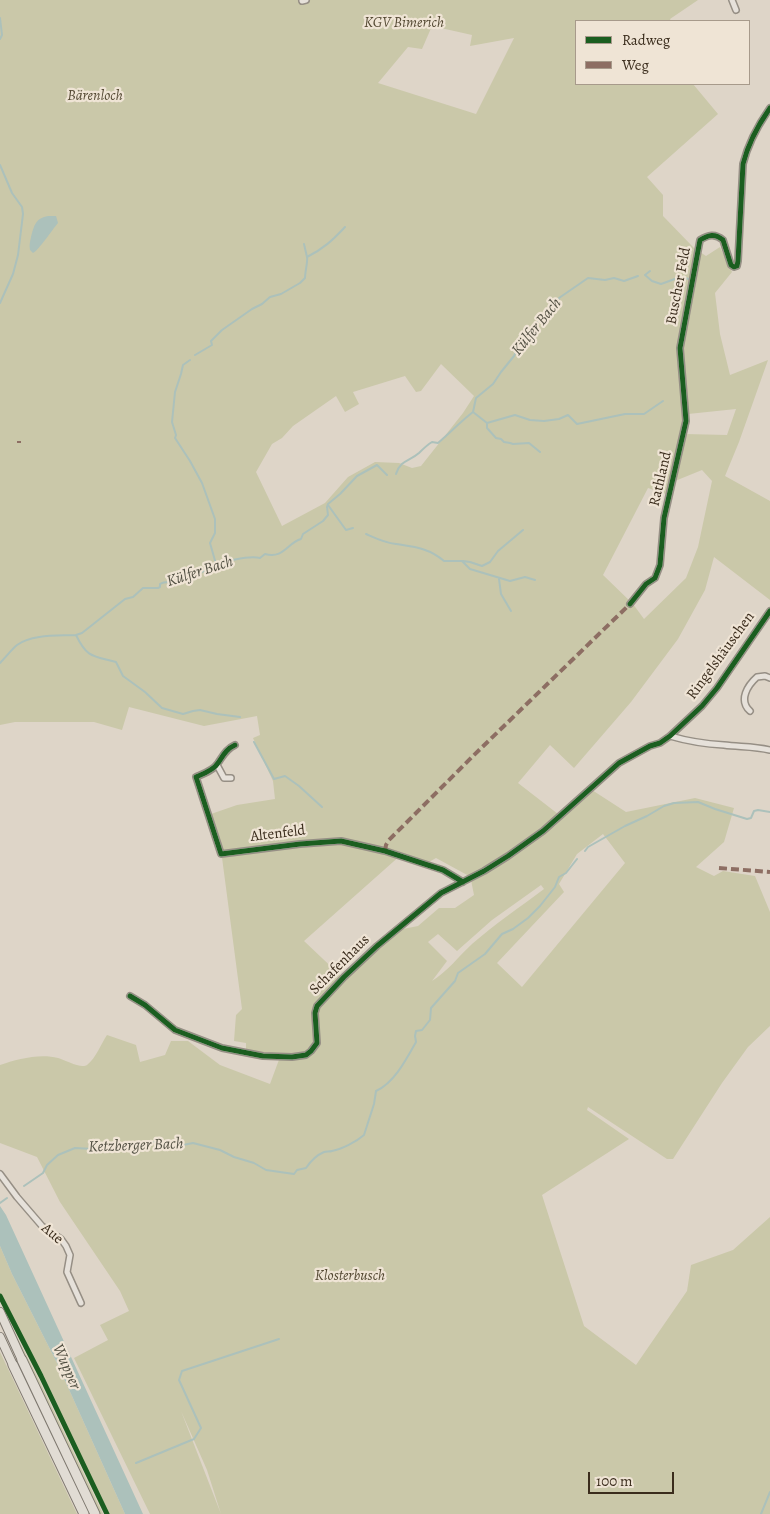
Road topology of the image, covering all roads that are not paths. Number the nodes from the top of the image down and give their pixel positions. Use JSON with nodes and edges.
{"nodes":[{"id":1,"x":732,"y":0,"type":"edge"},
{"id":2,"x":736,"y":10,"type":"dead end"},
{"id":3,"x":770,"y":108,"type":"edge"},
{"id":4,"x":680,"y":348,"type":"joint"},
{"id":5,"x":630,"y":604,"type":"dead end"},
{"id":6,"x":770,"y":611,"type":"edge"},
{"id":7,"x":770,"y":678,"type":"edge"},
{"id":8,"x":750,"y":711,"type":"dead end"},
{"id":9,"x":670,"y":736,"type":"junction"},
{"id":10,"x":235,"y":745,"type":"dead end"},
{"id":11,"x":770,"y":750,"type":"edge"},
{"id":12,"x":217,"y":765,"type":"junction"},
{"id":13,"x":231,"y":778,"type":"dead end"},
{"id":14,"x":594,"y":784,"type":"joint"},
{"id":15,"x":463,"y":882,"type":"junction"},
{"id":16,"x":130,"y":996,"type":"dead end"},
{"id":17,"x":0,"y":1174,"type":"edge"},
{"id":18,"x":81,"y":1303,"type":"dead end"},
{"id":19,"x":0,"y":1312,"type":"edge"},
{"id":20,"x":0,"y":1337,"type":"edge"},
{"id":21,"x":22,"y":1360,"type":"joint"},
{"id":22,"x":13,"y":1365,"type":"joint"},
{"id":23,"x":84,"y":1514,"type":"edge"},
{"id":24,"x":95,"y":1514,"type":"edge"}],
"edges":[{"from":1,"to":2,"type":"street"},
{"from":3,"to":4,"type":"street","name":"Buscher Feld"},
{"from":4,"to":5,"type":"street","name":"Rathland"},
{"from":6,"to":9,"type":"street","name":"Ringelshäuschen"},
{"from":7,"to":8,"type":"street"},
{"from":9,"to":11,"type":"street"},
{"from":9,"to":14,"type":"street","name":"Ringelshäuschen"},
{"from":10,"to":12,"type":"street","name":"Altenfeld"},
{"from":12,"to":13,"type":"street"},
{"from":12,"to":15,"type":"street","name":"Altenfeld"},
{"from":14,"to":15,"type":"street","name":"Schafenhaus"},
{"from":15,"to":16,"type":"street","name":"Schafenhaus"},
{"from":17,"to":18,"type":"street","name":"Aue"},
{"from":19,"to":21,"type":"main road"},
{"from":20,"to":22,"type":"main road"},
{"from":21,"to":24,"type":"highway"},
{"from":22,"to":23,"type":"highway"}]}
